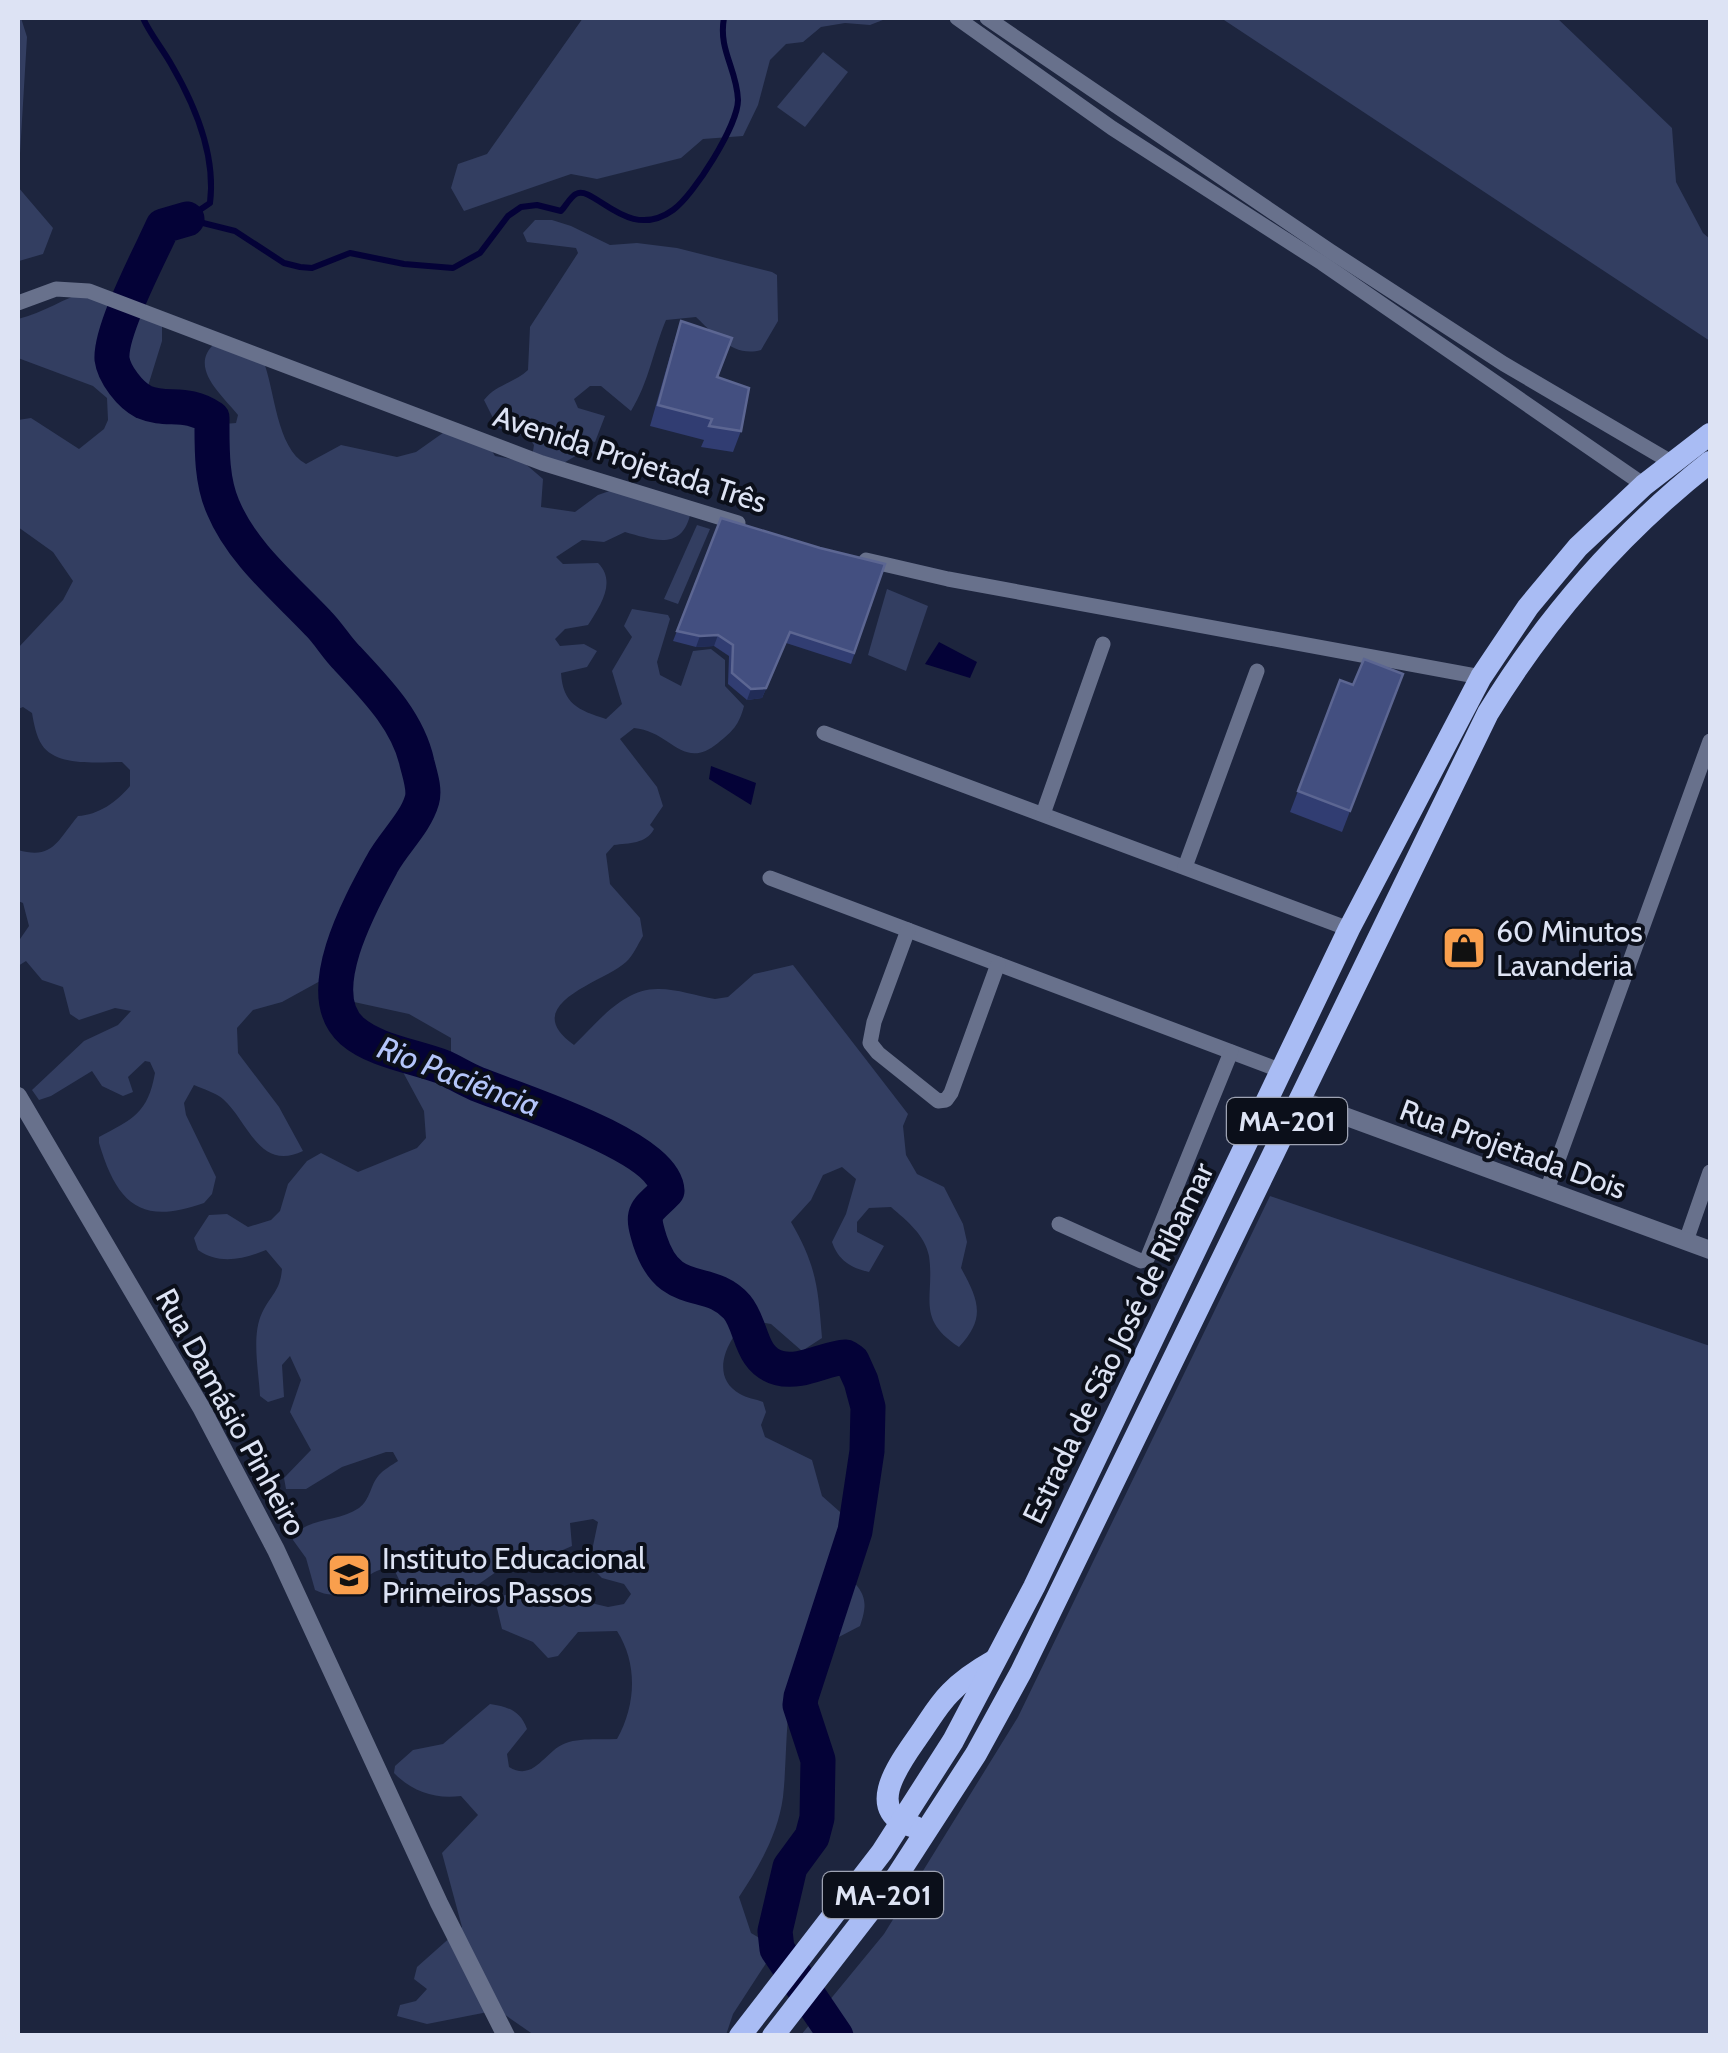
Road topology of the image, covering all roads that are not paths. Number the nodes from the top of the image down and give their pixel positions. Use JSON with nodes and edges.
{"nodes":[{"id":1,"x":957,"y":18,"type":"edge"},
{"id":2,"x":987,"y":18,"type":"edge"},
{"id":3,"x":1154,"y":134,"type":"junction"},
{"id":4,"x":1144,"y":149,"type":"junction"},
{"id":5,"x":1290,"y":234,"type":"junction"},
{"id":6,"x":1326,"y":257,"type":"junction"},
{"id":7,"x":18,"y":303,"type":"edge"},
{"id":8,"x":1470,"y":342,"type":"junction"},
{"id":9,"x":1459,"y":356,"type":"junction"},
{"id":10,"x":1504,"y":364,"type":"junction"},
{"id":11,"x":1494,"y":380,"type":"junction"},
{"id":12,"x":1710,"y":434,"type":"edge"},
{"id":13,"x":1671,"y":462,"type":"junction"},
{"id":14,"x":1710,"y":462,"type":"edge"},
{"id":15,"x":1644,"y":485,"type":"junction"},
{"id":16,"x":762,"y":531,"type":"edge"},
{"id":17,"x":850,"y":556,"type":"edge"},
{"id":18,"x":1103,"y":644,"type":"dead end"},
{"id":19,"x":1257,"y":671,"type":"dead end"},
{"id":20,"x":1481,"y":677,"type":"junction"},
{"id":21,"x":824,"y":733,"type":"dead end"},
{"id":22,"x":1710,"y":741,"type":"edge"},
{"id":23,"x":1043,"y":814,"type":"junction"},
{"id":24,"x":1185,"y":867,"type":"junction"},
{"id":25,"x":770,"y":878,"type":"dead end"},
{"id":26,"x":1350,"y":929,"type":"junction"},
{"id":27,"x":908,"y":930,"type":"junction"},
{"id":28,"x":998,"y":964,"type":"junction"},
{"id":29,"x":1231,"y":1052,"type":"junction"},
{"id":30,"x":1282,"y":1071,"type":"junction"},
{"id":31,"x":18,"y":1096,"type":"edge"},
{"id":32,"x":1298,"y":1099,"type":"junction"},
{"id":33,"x":1710,"y":1172,"type":"edge"},
{"id":34,"x":1547,"y":1190,"type":"junction"},
{"id":35,"x":1059,"y":1224,"type":"dead end"},
{"id":36,"x":1686,"y":1241,"type":"junction"},
{"id":37,"x":1710,"y":1250,"type":"edge"},
{"id":38,"x":998,"y":1658,"type":"junction"},
{"id":39,"x":902,"y":1823,"type":"junction"},
{"id":40,"x":928,"y":1828,"type":"junction"},
{"id":41,"x":506,"y":2036,"type":"edge"},
{"id":42,"x":740,"y":2036,"type":"edge"},
{"id":43,"x":774,"y":2036,"type":"edge"}],
"edges":[{"from":1,"to":4,"type":"street"},
{"from":2,"to":3,"type":"street"},
{"from":3,"to":4,"type":"street"},
{"from":3,"to":5,"type":"street"},
{"from":4,"to":5,"type":"street"},
{"from":5,"to":6,"type":"street"},
{"from":6,"to":8,"type":"street"},
{"from":6,"to":9,"type":"street"},
{"from":7,"to":16,"type":"street","name":"Avenida Projetada Três"},
{"from":8,"to":9,"type":"street"},
{"from":8,"to":10,"type":"street"},
{"from":9,"to":11,"type":"street"},
{"from":10,"to":11,"type":"street"},
{"from":10,"to":13,"type":"street"},
{"from":11,"to":15,"type":"street"},
{"from":12,"to":13,"type":"main road","name":"Estrada de São José de Ribamar","number":"MA-201"},
{"from":13,"to":15,"type":"main road","name":"Estrada de São José de Ribamar","number":"MA-201"},
{"from":14,"to":32,"type":"main road","name":"Estrada de São José de Ribamar","number":"MA-201"},
{"from":15,"to":20,"type":"main road","name":"Estrada de São José de Ribamar","number":"MA-201"},
{"from":17,"to":20,"type":"street"},
{"from":18,"to":23,"type":"street"},
{"from":19,"to":24,"type":"street"},
{"from":20,"to":26,"type":"main road","name":"Estrada de São José de Ribamar","number":"MA-201"},
{"from":21,"to":23,"type":"street"},
{"from":22,"to":34,"type":"street"},
{"from":23,"to":24,"type":"street"},
{"from":24,"to":26,"type":"street"},
{"from":25,"to":27,"type":"street"},
{"from":26,"to":30,"type":"main road","name":"Estrada de São José de Ribamar","number":"MA-201"},
{"from":27,"to":28,"type":"street"},
{"from":27,"to":28,"type":"street"},
{"from":28,"to":29,"type":"street"},
{"from":29,"to":30,"type":"street"},
{"from":29,"to":35,"type":"street"},
{"from":30,"to":38,"type":"main road","name":"Estrada de São José de Ribamar","number":"MA-201"},
{"from":31,"to":41,"type":"street","name":"Rua Damásio Pinheiro"},
{"from":32,"to":34,"type":"street","name":"Rua Projetada Dois"},
{"from":32,"to":40,"type":"main road","name":"Estrada de São José de Ribamar","number":"MA-201"},
{"from":33,"to":36,"type":"street"},
{"from":34,"to":36,"type":"street","name":"Rua Projetada Dois"},
{"from":36,"to":37,"type":"street","name":"Rua Projetada Dois"},
{"from":38,"to":39,"type":"main road","name":"Estrada de São José de Ribamar","number":"MA-201"},
{"from":38,"to":39,"type":"main road"},
{"from":39,"to":40,"type":"main road"},
{"from":39,"to":42,"type":"main road","name":"Estrada de São José de Ribamar","number":"MA-201"},
{"from":40,"to":43,"type":"main road","name":"Estrada de São José de Ribamar","number":"MA-201"}]}
